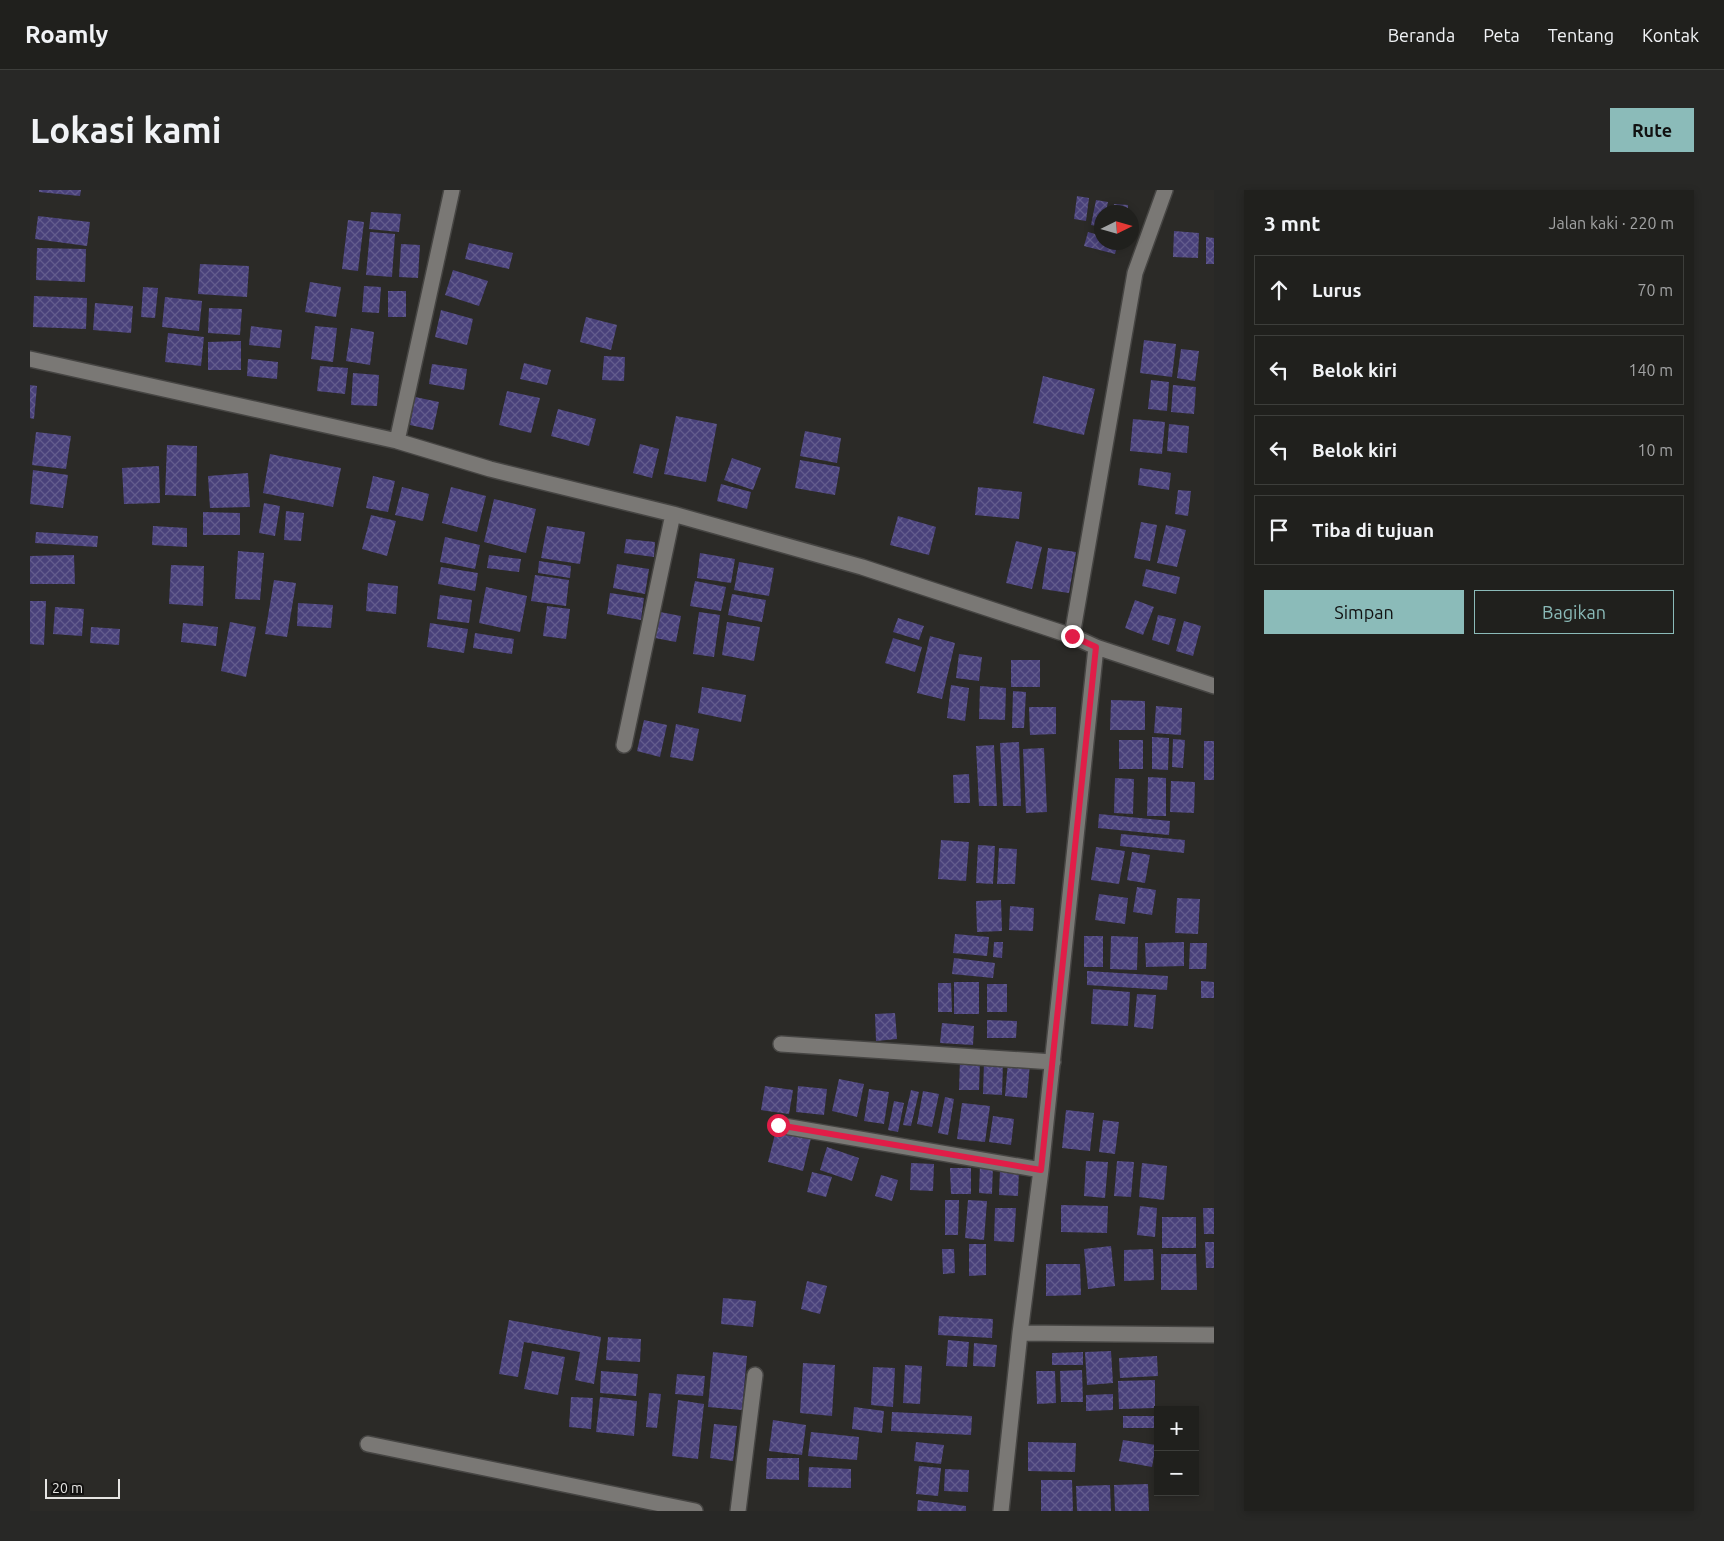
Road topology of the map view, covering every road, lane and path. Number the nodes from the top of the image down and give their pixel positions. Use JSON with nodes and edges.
{"nodes":[{"id":1,"x":452,"y":190,"type":"edge"},
{"id":2,"x":1165,"y":190,"type":"edge"},
{"id":3,"x":30,"y":359,"type":"edge"},
{"id":4,"x":396,"y":441,"type":"junction"},
{"id":5,"x":673,"y":514,"type":"junction"},
{"id":6,"x":1072,"y":636,"type":"junction"},
{"id":7,"x":1096,"y":647,"type":"junction"},
{"id":8,"x":1214,"y":686,"type":"edge"},
{"id":9,"x":624,"y":745,"type":"dead end"},
{"id":10,"x":781,"y":1044,"type":"dead end"},
{"id":11,"x":1053,"y":1062,"type":"junction"},
{"id":12,"x":778,"y":1125,"type":"dead end"},
{"id":13,"x":1041,"y":1170,"type":"junction"},
{"id":14,"x":1020,"y":1334,"type":"junction"},
{"id":15,"x":1214,"y":1335,"type":"edge"},
{"id":16,"x":755,"y":1375,"type":"dead end"},
{"id":17,"x":368,"y":1444,"type":"dead end"},
{"id":18,"x":695,"y":1511,"type":"edge"},
{"id":19,"x":738,"y":1511,"type":"edge"},
{"id":20,"x":1000,"y":1511,"type":"edge"}],
"edges":[{"from":1,"to":4,"type":"street"},
{"from":2,"to":6,"type":"street"},
{"from":3,"to":4,"type":"street"},
{"from":4,"to":5,"type":"street"},
{"from":5,"to":6,"type":"street"},
{"from":5,"to":9,"type":"street"},
{"from":6,"to":7,"type":"street"},
{"from":7,"to":8,"type":"street"},
{"from":7,"to":11,"type":"street"},
{"from":10,"to":11,"type":"street"},
{"from":11,"to":13,"type":"street"},
{"from":12,"to":13,"type":"street"},
{"from":13,"to":14,"type":"street"},
{"from":14,"to":15,"type":"street"},
{"from":14,"to":20,"type":"street"},
{"from":16,"to":19,"type":"street"},
{"from":17,"to":18,"type":"street"}]}
